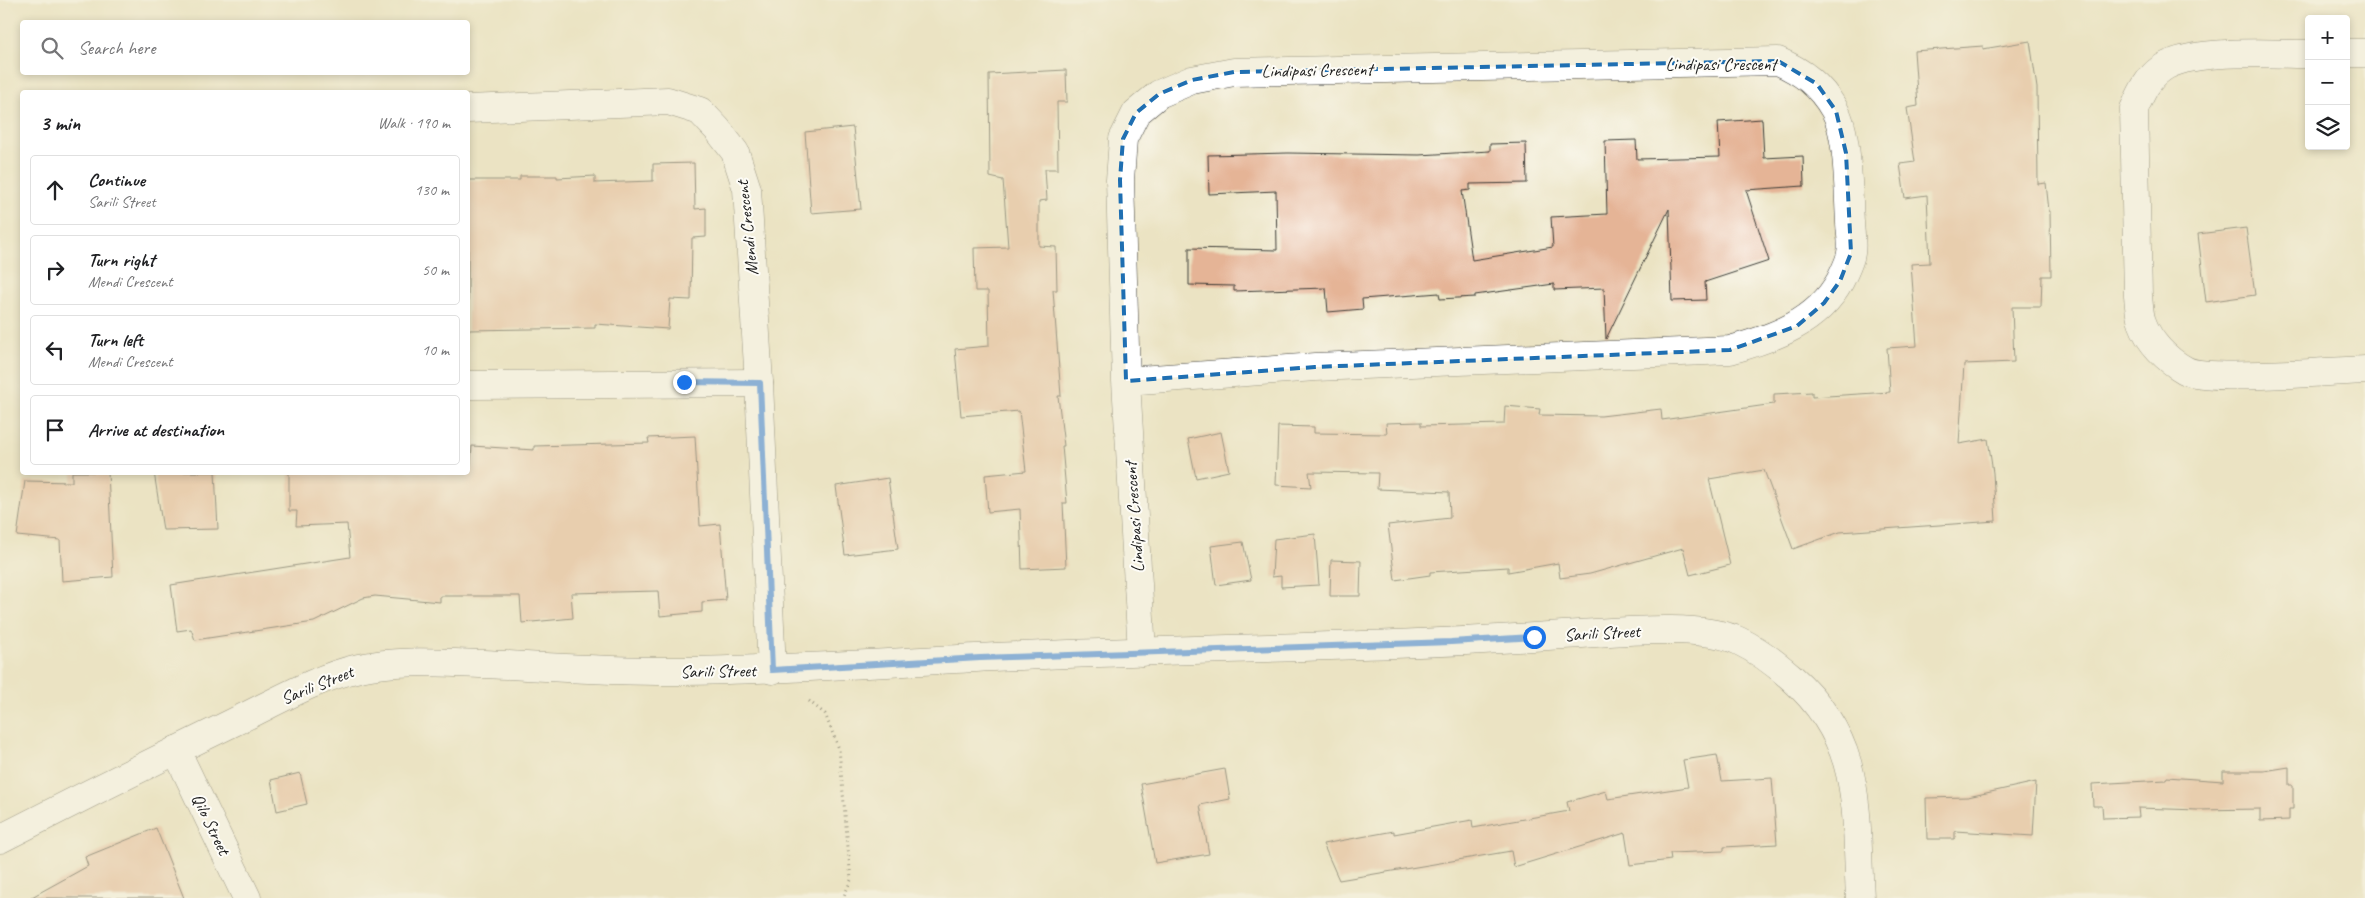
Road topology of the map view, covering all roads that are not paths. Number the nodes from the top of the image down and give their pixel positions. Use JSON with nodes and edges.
{"nodes":[{"id":1,"x":2350,"y":53,"type":"edge"},
{"id":2,"x":2365,"y":53,"type":"edge"},
{"id":3,"x":2305,"y":54,"type":"edge"},
{"id":4,"x":470,"y":109,"type":"edge"},
{"id":5,"x":2365,"y":370,"type":"edge"},
{"id":6,"x":1126,"y":381,"type":"junction"},
{"id":7,"x":760,"y":383,"type":"junction"},
{"id":8,"x":470,"y":385,"type":"edge"},
{"id":9,"x":1142,"y":652,"type":"junction"},
{"id":10,"x":772,"y":670,"type":"junction"},
{"id":11,"x":176,"y":750,"type":"junction"},
{"id":12,"x":0,"y":839,"type":"edge"},
{"id":13,"x":246,"y":898,"type":"edge"},
{"id":14,"x":1860,"y":898,"type":"edge"}],
"edges":[{"from":1,"to":2,"type":"street"},
{"from":3,"to":5,"type":"street"},
{"from":4,"to":7,"type":"street","name":"Mendi Crescent"},
{"from":6,"to":6,"type":"street","name":"Lindipasi Crescent"},
{"from":6,"to":9,"type":"street","name":"Lindipasi Crescent"},
{"from":7,"to":8,"type":"street"},
{"from":7,"to":10,"type":"street","name":"Mendi Crescent"},
{"from":9,"to":10,"type":"street","name":"Sarili Street"},
{"from":9,"to":14,"type":"street","name":"Sarili Street"},
{"from":10,"to":11,"type":"street","name":"Sarili Street"},
{"from":11,"to":12,"type":"street","name":"Sarili Street"},
{"from":11,"to":13,"type":"street","name":"Qilo Street"}]}
